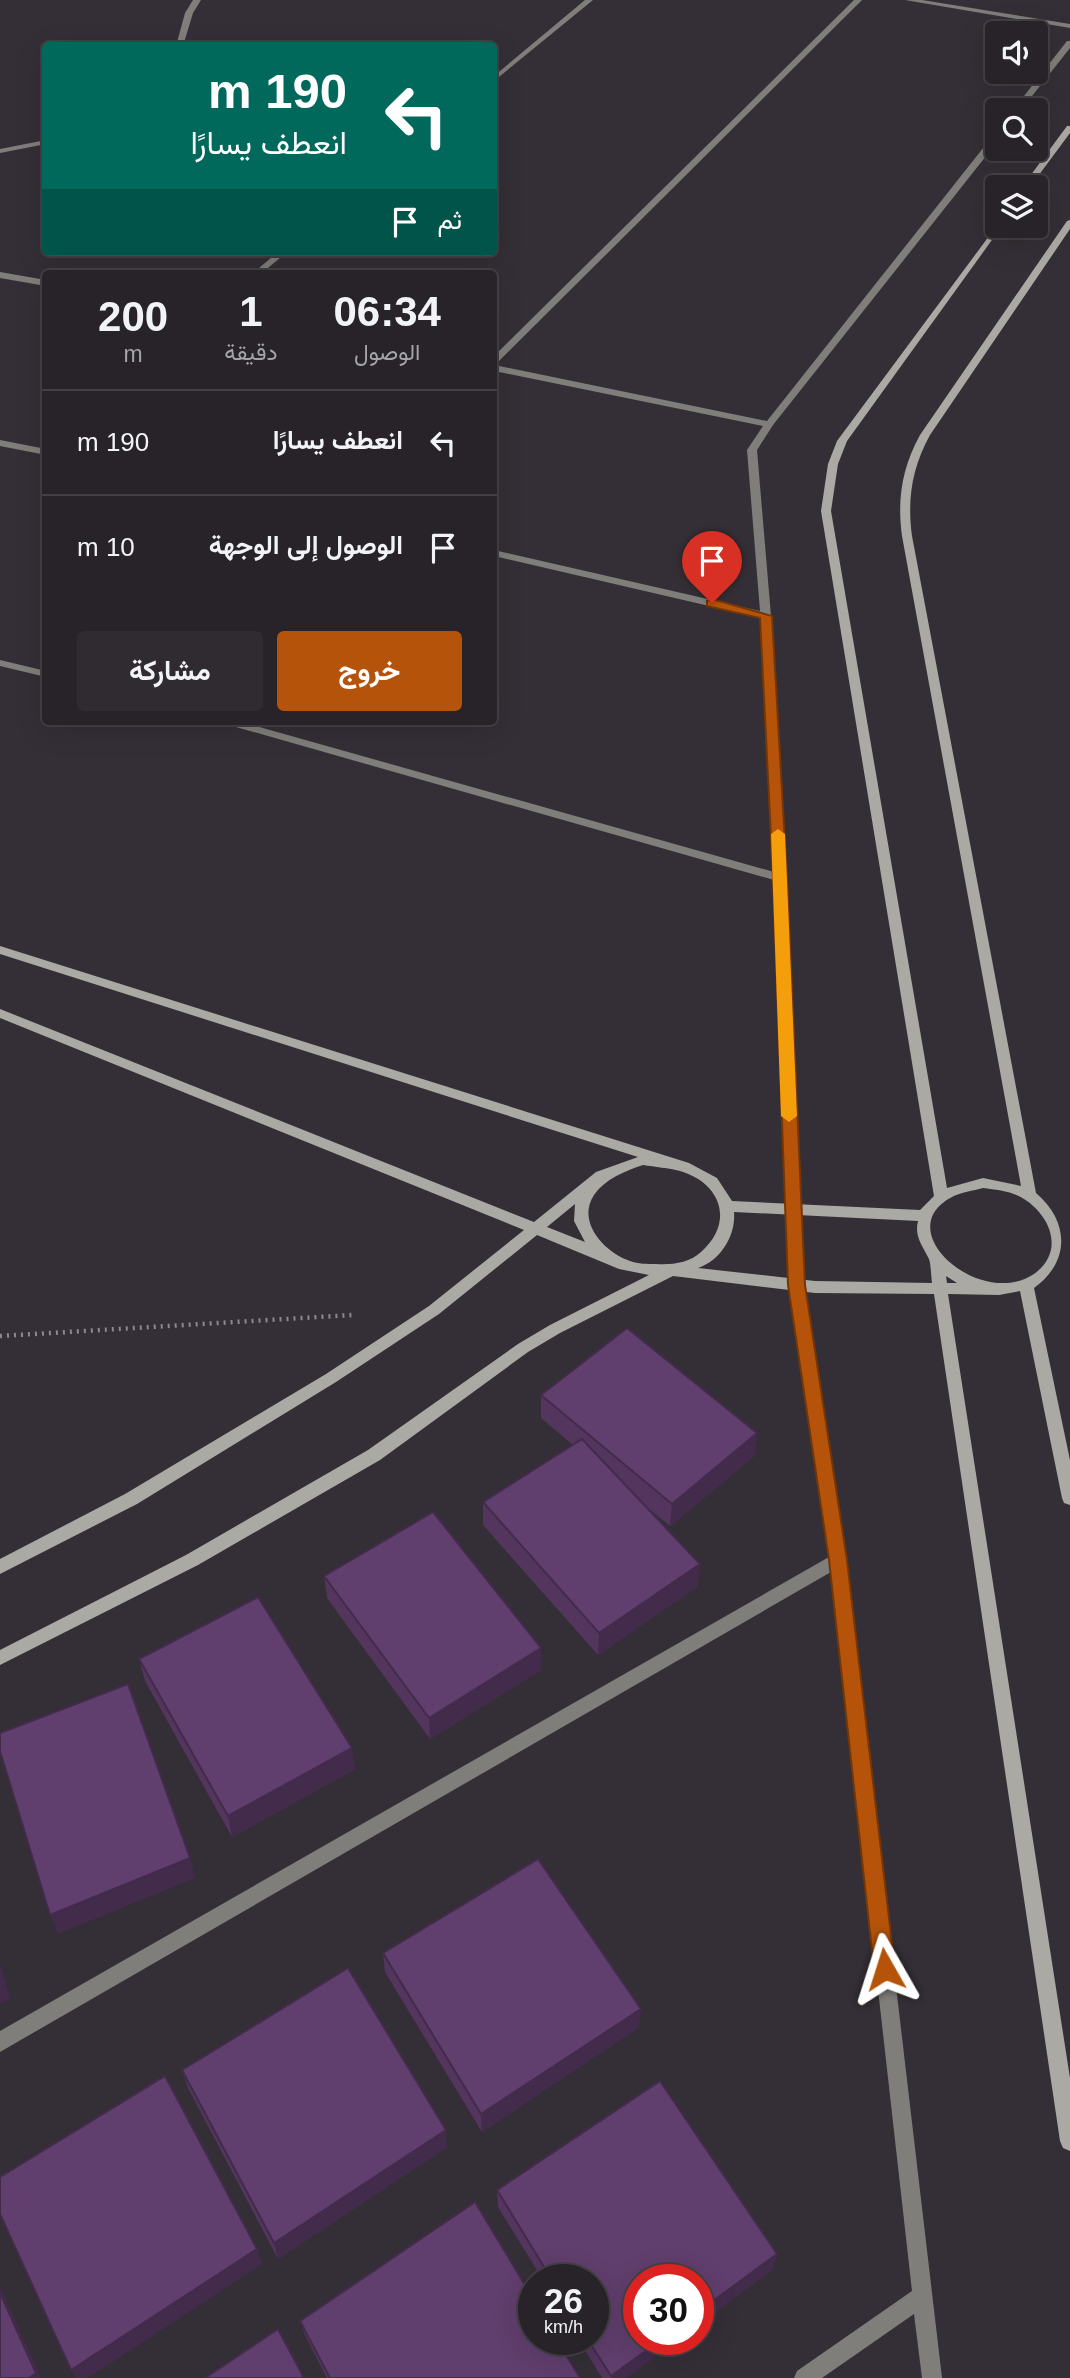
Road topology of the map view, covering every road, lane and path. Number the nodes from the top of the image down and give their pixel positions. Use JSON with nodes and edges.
{"nodes":[{"id":1,"x":197,"y":0,"type":"edge"},
{"id":2,"x":589,"y":0,"type":"edge"},
{"id":3,"x":858,"y":0,"type":"edge"},
{"id":4,"x":909,"y":0,"type":"edge"},
{"id":5,"x":1070,"y":26,"type":"edge"},
{"id":6,"x":180,"y":42,"type":"edge"},
{"id":7,"x":1070,"y":43,"type":"edge"},
{"id":8,"x":497,"y":77,"type":"edge"},
{"id":9,"x":1026,"y":98,"type":"edge"},
{"id":10,"x":1070,"y":128,"type":"edge"},
{"id":11,"x":42,"y":143,"type":"edge"},
{"id":12,"x":0,"y":150,"type":"edge"},
{"id":13,"x":985,"y":151,"type":"edge"},
{"id":14,"x":1035,"y":175,"type":"edge"},
{"id":15,"x":1070,"y":223,"type":"edge"},
{"id":16,"x":989,"y":238,"type":"edge"},
{"id":17,"x":278,"y":256,"type":"edge"},
{"id":18,"x":261,"y":270,"type":"edge"},
{"id":19,"x":0,"y":275,"type":"edge"},
{"id":20,"x":42,"y":282,"type":"edge"},
{"id":21,"x":497,"y":358,"type":"edge"},
{"id":22,"x":497,"y":369,"type":"edge"},
{"id":23,"x":769,"y":424,"type":"junction"},
{"id":24,"x":1,"y":445,"type":"edge"},
{"id":25,"x":42,"y":451,"type":"edge"},
{"id":26,"x":497,"y":553,"type":"edge"},
{"id":27,"x":766,"y":616,"type":"junction"},
{"id":28,"x":0,"y":663,"type":"edge"},
{"id":29,"x":42,"y":673,"type":"edge"},
{"id":30,"x":240,"y":725,"type":"edge"},
{"id":31,"x":780,"y":878,"type":"junction"},
{"id":32,"x":0,"y":950,"type":"edge"},
{"id":33,"x":0,"y":1013,"type":"edge"},
{"id":34,"x":668,"y":1161,"type":"junction"},
{"id":35,"x":601,"y":1176,"type":"junction"},
{"id":36,"x":941,"y":1195,"type":"junction"},
{"id":37,"x":1030,"y":1196,"type":"junction"},
{"id":38,"x":728,"y":1206,"type":"junction"},
{"id":39,"x":792,"y":1208,"type":"junction"},
{"id":40,"x":925,"y":1216,"type":"junction"},
{"id":41,"x":534,"y":1228,"type":"junction"},
{"id":42,"x":1067,"y":1245,"type":"edge"},
{"id":43,"x":607,"y":1257,"type":"junction"},
{"id":44,"x":936,"y":1261,"type":"junction"},
{"id":45,"x":671,"y":1270,"type":"junction"},
{"id":46,"x":796,"y":1285,"type":"junction"},
{"id":47,"x":1026,"y":1286,"type":"junction"},
{"id":48,"x":939,"y":1288,"type":"junction"},
{"id":49,"x":1002,"y":1289,"type":"junction"},
{"id":50,"x":433,"y":1310,"type":"junction"},
{"id":51,"x":0,"y":1336,"type":"edge"},
{"id":52,"x":1070,"y":1498,"type":"edge"},
{"id":53,"x":838,"y":1560,"type":"junction"},
{"id":54,"x":0,"y":1567,"type":"edge"},
{"id":55,"x":0,"y":1658,"type":"edge"},
{"id":56,"x":0,"y":2042,"type":"edge"},
{"id":57,"x":1070,"y":2141,"type":"edge"},
{"id":58,"x":922,"y":2296,"type":"junction"},
{"id":59,"x":804,"y":2378,"type":"edge"},
{"id":60,"x":932,"y":2378,"type":"edge"}],
"edges":[{"from":1,"to":6,"type":"street"},
{"from":2,"to":8,"type":"street"},
{"from":3,"to":21,"type":"street"},
{"from":4,"to":5,"type":"street"},
{"from":7,"to":9,"type":"street"},
{"from":10,"to":14,"type":"street"},
{"from":11,"to":12,"type":"street"},
{"from":13,"to":23,"type":"street"},
{"from":15,"to":37,"type":"street"},
{"from":16,"to":36,"type":"street"},
{"from":17,"to":18,"type":"street"},
{"from":19,"to":20,"type":"street"},
{"from":22,"to":23,"type":"street"},
{"from":23,"to":27,"type":"street"},
{"from":24,"to":25,"type":"street"},
{"from":26,"to":27,"type":"street"},
{"from":27,"to":31,"type":"street"},
{"from":28,"to":29,"type":"street"},
{"from":30,"to":31,"type":"street"},
{"from":31,"to":39,"type":"street"},
{"from":32,"to":34,"type":"street"},
{"from":33,"to":41,"type":"street"},
{"from":34,"to":35,"type":"street"},
{"from":34,"to":38,"type":"street"},
{"from":35,"to":41,"type":"street"},
{"from":35,"to":43,"type":"street"},
{"from":36,"to":37,"type":"street"},
{"from":36,"to":40,"type":"street"},
{"from":37,"to":42,"type":"street"},
{"from":38,"to":39,"type":"street"},
{"from":38,"to":45,"type":"street"},
{"from":39,"to":40,"type":"street"},
{"from":39,"to":46,"type":"street"},
{"from":40,"to":44,"type":"street"},
{"from":41,"to":43,"type":"street"},
{"from":41,"to":50,"type":"street"},
{"from":42,"to":47,"type":"street"},
{"from":43,"to":45,"type":"street"},
{"from":44,"to":48,"type":"street"},
{"from":44,"to":49,"type":"street"},
{"from":45,"to":46,"type":"street"},
{"from":45,"to":55,"type":"street"},
{"from":46,"to":48,"type":"street"},
{"from":46,"to":53,"type":"street"},
{"from":47,"to":49,"type":"street"},
{"from":47,"to":52,"type":"street"},
{"from":48,"to":49,"type":"street"},
{"from":48,"to":57,"type":"street"},
{"from":50,"to":51,"type":"path"},
{"from":50,"to":54,"type":"street"},
{"from":53,"to":56,"type":"street"},
{"from":53,"to":58,"type":"street"},
{"from":58,"to":59,"type":"street"},
{"from":58,"to":60,"type":"street"}]}
